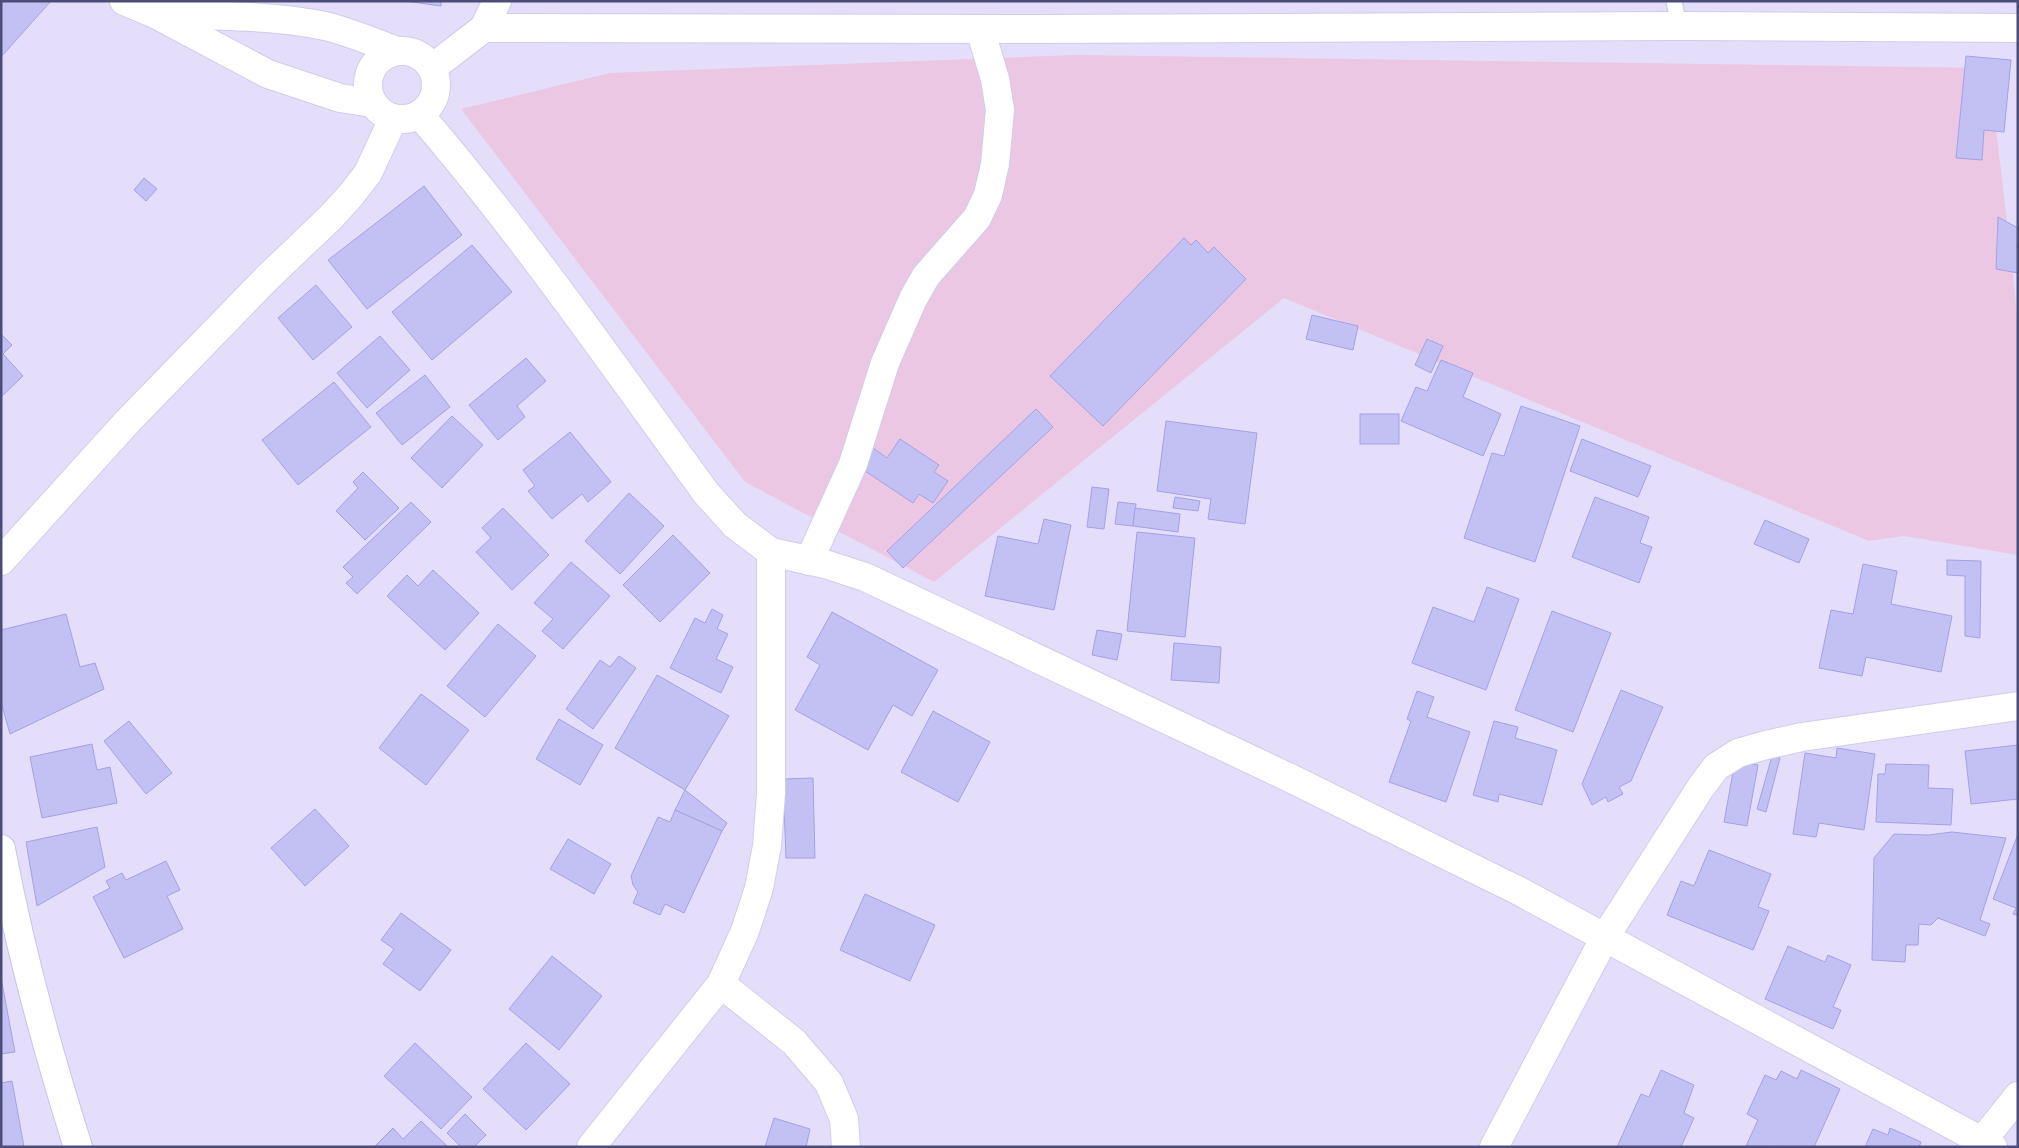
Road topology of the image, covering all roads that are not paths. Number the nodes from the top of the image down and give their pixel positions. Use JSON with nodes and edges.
{"nodes":[{"id":1,"x":124,"y":1,"type":"edge"},
{"id":2,"x":497,"y":1,"type":"edge"},
{"id":3,"x":153,"y":13,"type":"junction"},
{"id":4,"x":1676,"y":14,"type":"edge"},
{"id":5,"x":484,"y":28,"type":"junction"},
{"id":6,"x":2018,"y":28,"type":"edge"},
{"id":7,"x":980,"y":29,"type":"junction"},
{"id":8,"x":397,"y":51,"type":"junction"},
{"id":9,"x":432,"y":68,"type":"junction"},
{"id":10,"x":382,"y":111,"type":"junction"},
{"id":11,"x":420,"y":115,"type":"junction"},
{"id":12,"x":771,"y":552,"type":"junction"},
{"id":13,"x":1,"y":561,"type":"edge"},
{"id":14,"x":809,"y":561,"type":"junction"},
{"id":15,"x":2018,"y":706,"type":"edge"},
{"id":16,"x":1,"y":849,"type":"edge"},
{"id":17,"x":1605,"y":937,"type":"junction"},
{"id":18,"x":722,"y":984,"type":"junction"},
{"id":19,"x":2018,"y":1096,"type":"edge"},
{"id":20,"x":1987,"y":1144,"type":"edge"},
{"id":21,"x":78,"y":1147,"type":"edge"},
{"id":22,"x":591,"y":1147,"type":"edge"},
{"id":23,"x":846,"y":1147,"type":"edge"},
{"id":24,"x":1494,"y":1147,"type":"edge"}],
"edges":[{"from":1,"to":3,"type":"street"},
{"from":2,"to":5,"type":"street"},
{"from":3,"to":8,"type":"street"},
{"from":3,"to":10,"type":"street"},
{"from":4,"to":6,"type":"street"},
{"from":4,"to":7,"type":"street"},
{"from":5,"to":7,"type":"street"},
{"from":5,"to":9,"type":"street"},
{"from":7,"to":14,"type":"street"},
{"from":8,"to":9,"type":"street"},
{"from":8,"to":10,"type":"street"},
{"from":9,"to":11,"type":"street"},
{"from":10,"to":11,"type":"street"},
{"from":10,"to":13,"type":"street"},
{"from":11,"to":12,"type":"street"},
{"from":12,"to":14,"type":"street"},
{"from":12,"to":18,"type":"street"},
{"from":14,"to":17,"type":"street"},
{"from":15,"to":17,"type":"street"},
{"from":16,"to":21,"type":"street"},
{"from":17,"to":20,"type":"street"},
{"from":17,"to":24,"type":"street"},
{"from":18,"to":22,"type":"street"},
{"from":18,"to":23,"type":"street"},
{"from":19,"to":20,"type":"street"}]}
